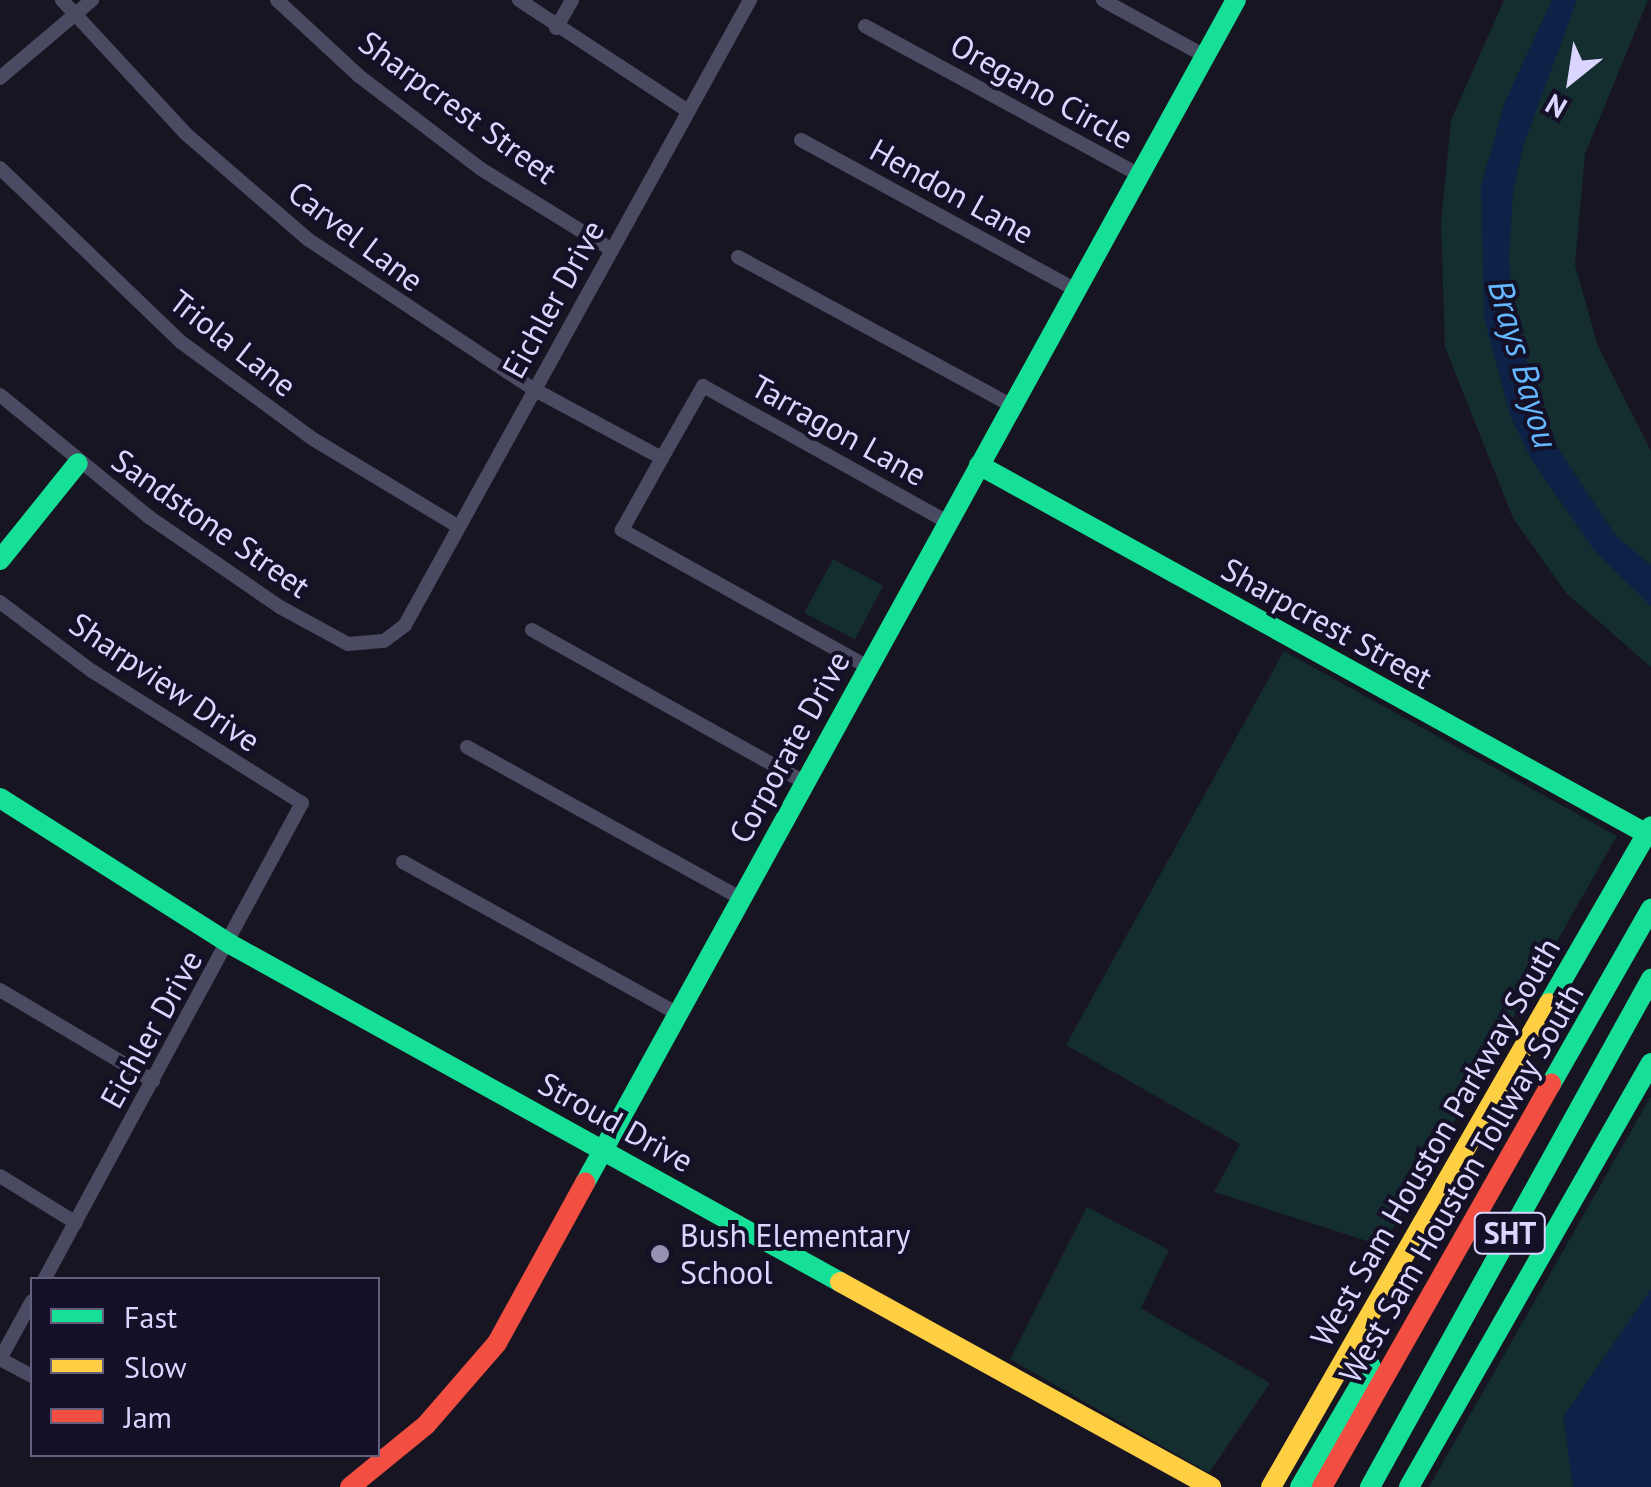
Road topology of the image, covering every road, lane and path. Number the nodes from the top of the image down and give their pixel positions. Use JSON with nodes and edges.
{"nodes":[{"id":1,"x":62,"y":0,"type":"edge"},
{"id":2,"x":92,"y":0,"type":"edge"},
{"id":3,"x":278,"y":0,"type":"edge"},
{"id":4,"x":519,"y":0,"type":"edge"},
{"id":5,"x":572,"y":0,"type":"edge"},
{"id":6,"x":750,"y":0,"type":"edge"},
{"id":7,"x":1104,"y":0,"type":"edge"},
{"id":8,"x":1236,"y":0,"type":"edge"},
{"id":9,"x":74,"y":15,"type":"junction"},
{"id":10,"x":865,"y":26,"type":"dead end"},
{"id":11,"x":556,"y":28,"type":"junction"},
{"id":12,"x":1205,"y":56,"type":"junction"},
{"id":13,"x":0,"y":78,"type":"edge"},
{"id":14,"x":688,"y":112,"type":"junction"},
{"id":15,"x":802,"y":140,"type":"dead end"},
{"id":16,"x":0,"y":168,"type":"edge"},
{"id":17,"x":1139,"y":175,"type":"junction"},
{"id":18,"x":612,"y":250,"type":"junction"},
{"id":19,"x":738,"y":257,"type":"dead end"},
{"id":20,"x":1076,"y":290,"type":"junction"},
{"id":21,"x":535,"y":390,"type":"junction"},
{"id":22,"x":0,"y":395,"type":"edge"},
{"id":23,"x":1012,"y":406,"type":"junction"},
{"id":24,"x":662,"y":458,"type":"junction"},
{"id":25,"x":78,"y":463,"type":"junction"},
{"id":26,"x":979,"y":465,"type":"junction"},
{"id":27,"x":948,"y":522,"type":"junction"},
{"id":28,"x":459,"y":527,"type":"junction"},
{"id":29,"x":0,"y":560,"type":"edge"},
{"id":30,"x":0,"y":602,"type":"edge"},
{"id":31,"x":405,"y":625,"type":"joint"},
{"id":32,"x":532,"y":630,"type":"dead end"},
{"id":33,"x":868,"y":667,"type":"junction"},
{"id":34,"x":467,"y":747,"type":"dead end"},
{"id":35,"x":804,"y":782,"type":"junction"},
{"id":36,"x":0,"y":798,"type":"edge"},
{"id":37,"x":302,"y":803,"type":"joint"},
{"id":38,"x":1649,"y":830,"type":"edge"},
{"id":39,"x":404,"y":862,"type":"dead end"},
{"id":40,"x":740,"y":898,"type":"junction"},
{"id":41,"x":1651,"y":909,"type":"edge"},
{"id":42,"x":230,"y":944,"type":"junction"},
{"id":43,"x":1651,"y":979,"type":"edge"},
{"id":44,"x":0,"y":990,"type":"edge"},
{"id":45,"x":676,"y":1014,"type":"junction"},
{"id":46,"x":1651,"y":1062,"type":"edge"},
{"id":47,"x":154,"y":1082,"type":"junction"},
{"id":48,"x":603,"y":1148,"type":"junction"},
{"id":49,"x":0,"y":1176,"type":"edge"},
{"id":50,"x":76,"y":1223,"type":"junction"},
{"id":51,"x":46,"y":1277,"type":"edge"},
{"id":52,"x":30,"y":1305,"type":"edge"},
{"id":53,"x":1411,"y":1331,"type":"junction"},
{"id":54,"x":0,"y":1359,"type":"edge"},
{"id":55,"x":30,"y":1375,"type":"edge"},
{"id":56,"x":1371,"y":1485,"type":"edge"},
{"id":57,"x":350,"y":1487,"type":"edge"},
{"id":58,"x":1211,"y":1487,"type":"edge"},
{"id":59,"x":1271,"y":1487,"type":"edge"},
{"id":60,"x":1300,"y":1487,"type":"edge"},
{"id":61,"x":1322,"y":1487,"type":"edge"},
{"id":62,"x":1409,"y":1487,"type":"edge"}],
"edges":[{"from":1,"to":9,"type":"street","name":"Carvel Lane"},
{"from":2,"to":9,"type":"street"},
{"from":3,"to":18,"type":"street","name":"Sharpcrest Street"},
{"from":4,"to":11,"type":"street"},
{"from":5,"to":11,"type":"street"},
{"from":6,"to":14,"type":"street","name":"Eichler Drive"},
{"from":7,"to":12,"type":"street"},
{"from":8,"to":12,"type":"main road","name":"Corporate Drive"},
{"from":9,"to":13,"type":"street"},
{"from":9,"to":21,"type":"street","name":"Carvel Lane"},
{"from":10,"to":17,"type":"street","name":"Oregano Circle"},
{"from":11,"to":14,"type":"street"},
{"from":12,"to":17,"type":"main road","name":"Corporate Drive"},
{"from":14,"to":18,"type":"street","name":"Eichler Drive"},
{"from":15,"to":20,"type":"street","name":"Hendon Lane"},
{"from":16,"to":28,"type":"street","name":"Triola Lane"},
{"from":17,"to":20,"type":"main road","name":"Corporate Drive"},
{"from":18,"to":21,"type":"street","name":"Eichler Drive"},
{"from":19,"to":23,"type":"street"},
{"from":20,"to":23,"type":"main road","name":"Corporate Drive"},
{"from":21,"to":24,"type":"street","name":"Carvel Lane"},
{"from":21,"to":28,"type":"street","name":"Eichler Drive"},
{"from":22,"to":25,"type":"street","name":"Sandstone Street"},
{"from":23,"to":26,"type":"main road","name":"Corporate Drive"},
{"from":24,"to":27,"type":"street","name":"Tarragon Lane"},
{"from":24,"to":33,"type":"street"},
{"from":25,"to":29,"type":"main road"},
{"from":25,"to":31,"type":"street","name":"Sandstone Street"},
{"from":26,"to":27,"type":"main road","name":"Corporate Drive"},
{"from":26,"to":38,"type":"main road","name":"Sharpcrest Street"},
{"from":27,"to":33,"type":"main road","name":"Corporate Drive"},
{"from":28,"to":31,"type":"street","name":"Eichler Drive"},
{"from":30,"to":37,"type":"street","name":"Sharpview Drive"},
{"from":32,"to":35,"type":"street"},
{"from":33,"to":35,"type":"main road","name":"Corporate Drive"},
{"from":34,"to":40,"type":"street"},
{"from":35,"to":40,"type":"main road","name":"Corporate Drive"},
{"from":36,"to":42,"type":"main road","name":"Stroud Drive"},
{"from":37,"to":42,"type":"street","name":"Eichler Drive"},
{"from":38,"to":59,"type":"main road","name":"West Sam Houston Parkway South"},
{"from":39,"to":45,"type":"street"},
{"from":40,"to":45,"type":"main road","name":"Corporate Drive"},
{"from":41,"to":53,"type":"main road","name":"West Sam Houston Tollway South","number":"SHT"},
{"from":42,"to":47,"type":"street","name":"Eichler Drive"},
{"from":42,"to":48,"type":"main road","name":"Stroud Drive"},
{"from":43,"to":56,"type":"main road","name":"West Sam Houston Tollway South","number":"SHT"},
{"from":44,"to":47,"type":"street"},
{"from":45,"to":48,"type":"main road","name":"Corporate Drive"},
{"from":46,"to":62,"type":"main road"},
{"from":47,"to":50,"type":"street","name":"Eichler Drive"},
{"from":48,"to":57,"type":"main road","name":"Corporate Drive"},
{"from":48,"to":58,"type":"main road","name":"Stroud Drive"},
{"from":49,"to":50,"type":"street"},
{"from":50,"to":51,"type":"street","name":"Eichler Drive"},
{"from":52,"to":54,"type":"street"},
{"from":53,"to":60,"type":"main road"},
{"from":53,"to":61,"type":"main road","name":"West Sam Houston Tollway South","number":"SHT"},
{"from":54,"to":55,"type":"street"}]}
